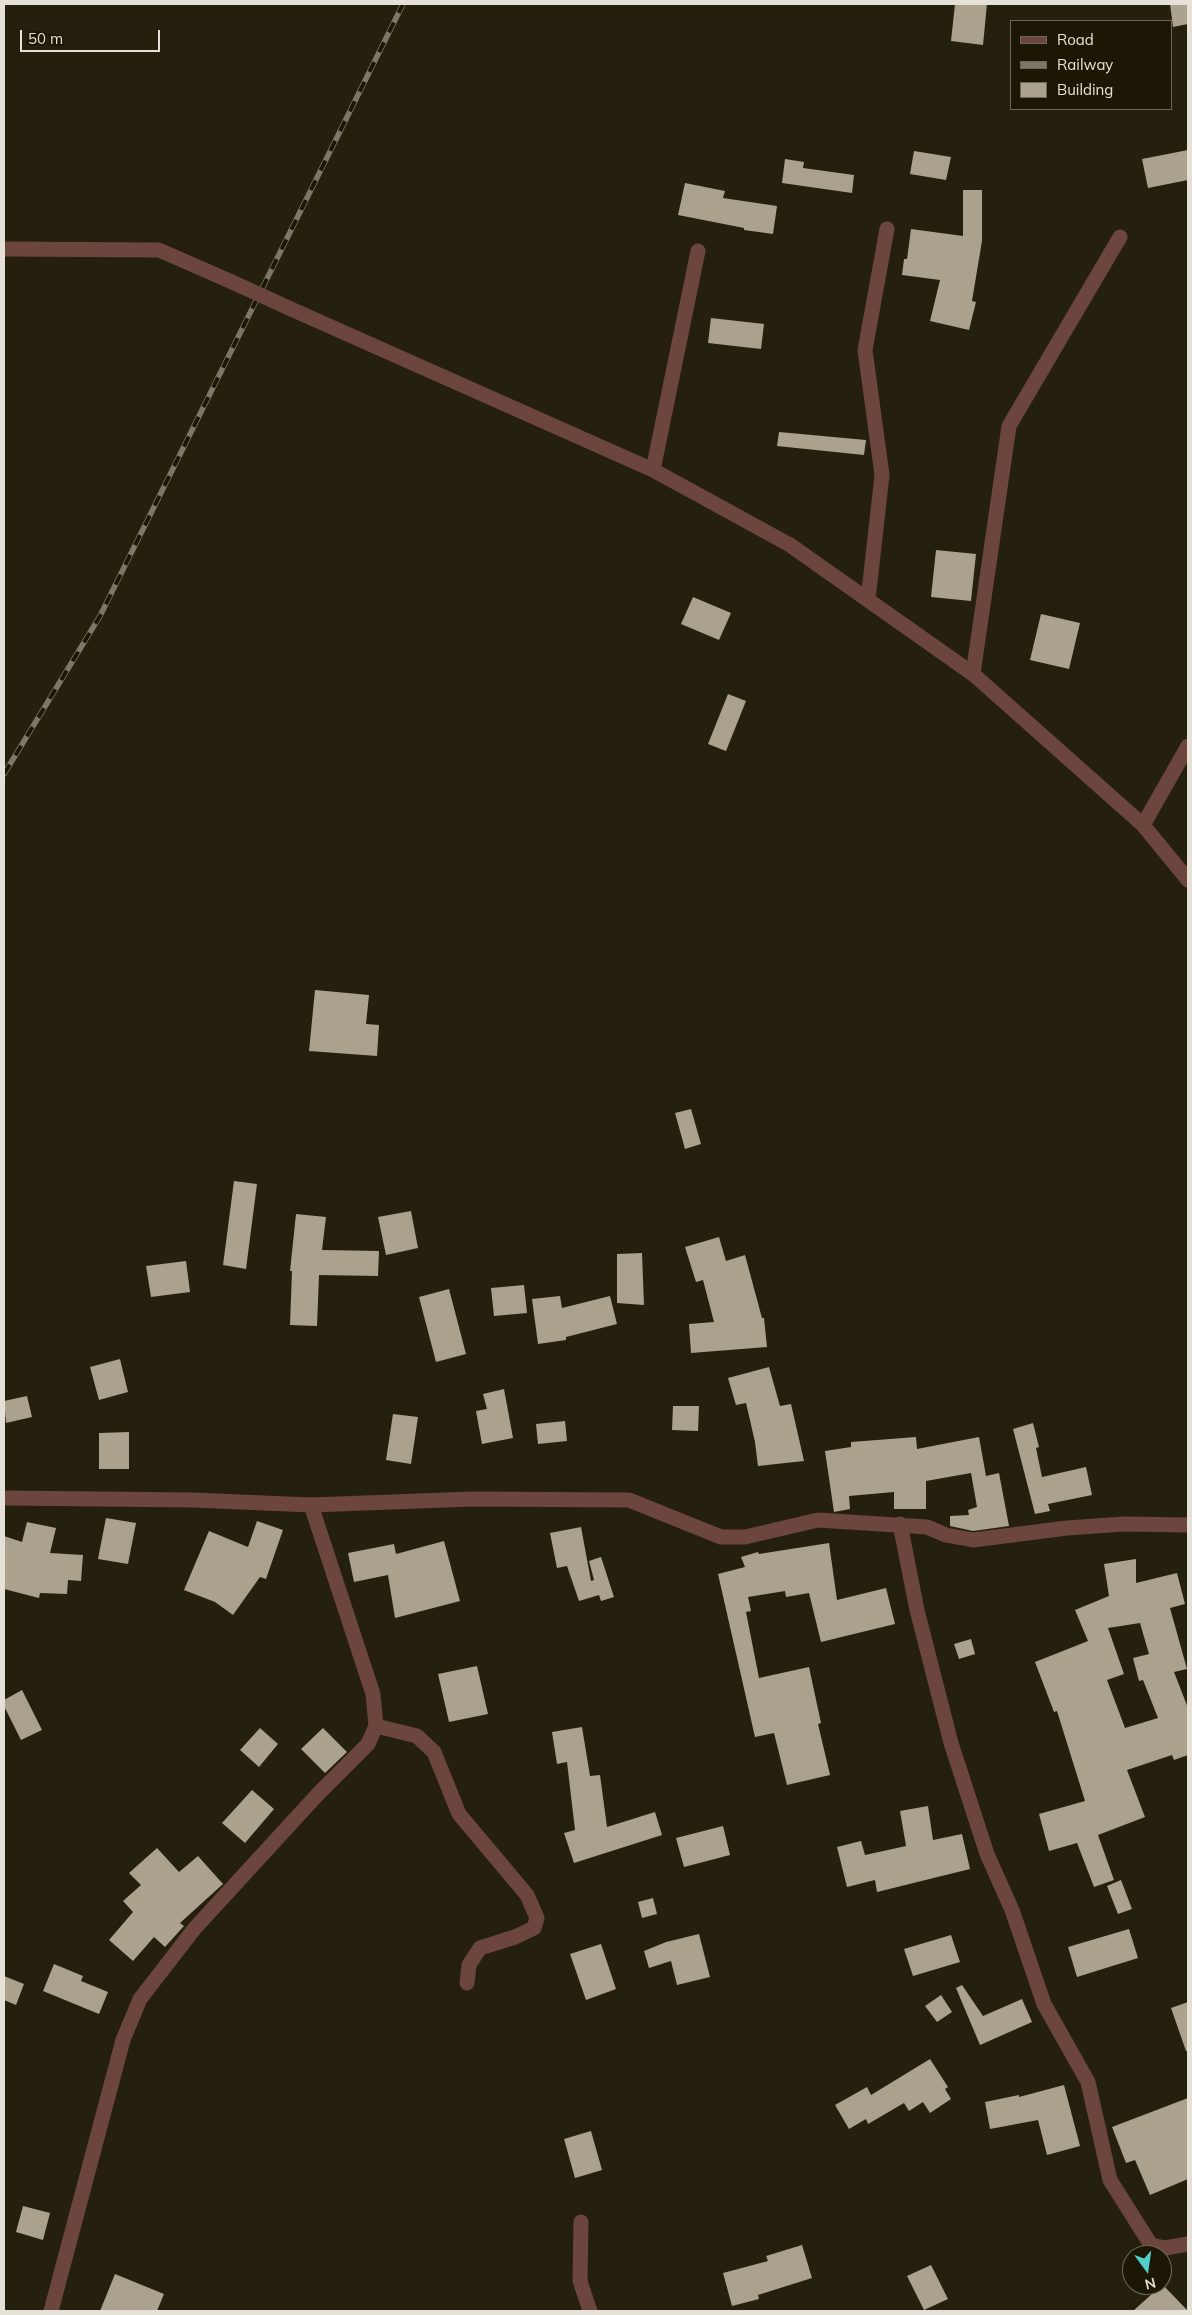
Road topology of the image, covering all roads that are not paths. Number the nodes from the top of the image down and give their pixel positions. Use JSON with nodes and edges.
{"nodes":[{"id":1,"x":887,"y":229,"type":"dead end"},
{"id":2,"x":1120,"y":237,"type":"dead end"},
{"id":3,"x":4,"y":249,"type":"edge"},
{"id":4,"x":698,"y":250,"type":"dead end"},
{"id":5,"x":653,"y":470,"type":"junction"},
{"id":6,"x":868,"y":600,"type":"junction"},
{"id":7,"x":973,"y":674,"type":"junction"},
{"id":8,"x":1188,"y":746,"type":"edge"},
{"id":9,"x":1143,"y":825,"type":"junction"},
{"id":10,"x":1188,"y":880,"type":"edge"},
{"id":11,"x":4,"y":1498,"type":"edge"},
{"id":12,"x":310,"y":1505,"type":"junction"},
{"id":13,"x":900,"y":1524,"type":"junction"},
{"id":14,"x":1188,"y":1527,"type":"edge"},
{"id":15,"x":376,"y":1726,"type":"junction"},
{"id":16,"x":467,"y":1983,"type":"dead end"},
{"id":17,"x":581,"y":2222,"type":"dead end"},
{"id":18,"x":1188,"y":2244,"type":"edge"},
{"id":19,"x":52,"y":2311,"type":"edge"},
{"id":20,"x":590,"y":2311,"type":"edge"}],
"edges":[{"from":1,"to":6,"type":"street"},
{"from":2,"to":7,"type":"street"},
{"from":3,"to":5,"type":"street","bridge":true},
{"from":4,"to":5,"type":"street"},
{"from":5,"to":6,"type":"street"},
{"from":6,"to":7,"type":"street"},
{"from":7,"to":9,"type":"street"},
{"from":8,"to":9,"type":"street"},
{"from":9,"to":10,"type":"street"},
{"from":11,"to":12,"type":"street"},
{"from":12,"to":13,"type":"street"},
{"from":12,"to":15,"type":"street"},
{"from":13,"to":14,"type":"street"},
{"from":13,"to":18,"type":"street"},
{"from":15,"to":16,"type":"street"},
{"from":15,"to":19,"type":"street"},
{"from":17,"to":20,"type":"street"}]}
